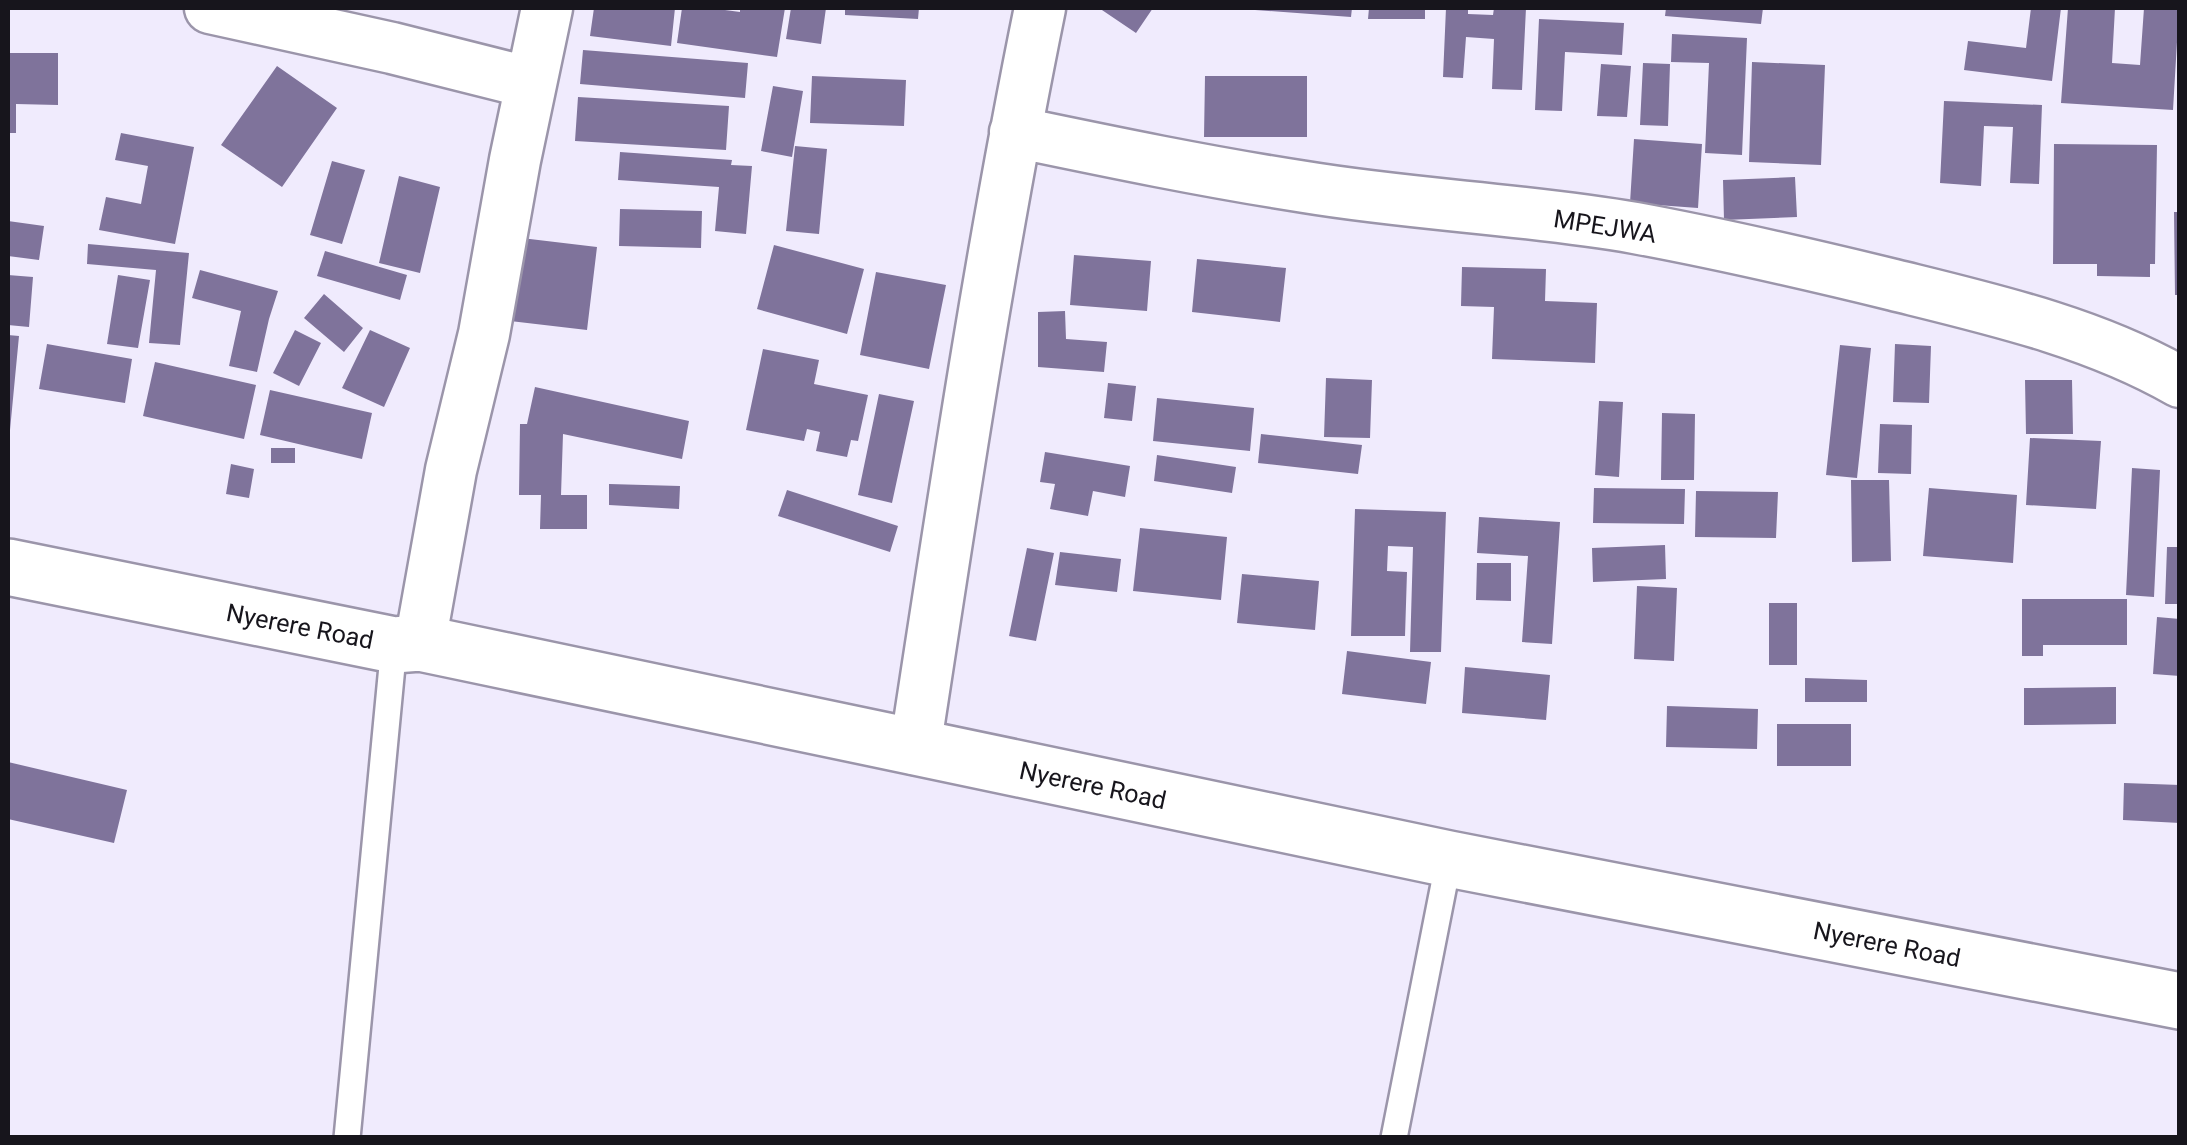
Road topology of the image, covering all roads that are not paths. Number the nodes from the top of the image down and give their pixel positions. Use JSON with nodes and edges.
{"nodes":[{"id":1,"x":210,"y":8,"type":"edge"},
{"id":2,"x":547,"y":8,"type":"edge"},
{"id":3,"x":1040,"y":8,"type":"edge"},
{"id":4,"x":532,"y":83,"type":"junction"},
{"id":5,"x":1015,"y":132,"type":"junction"},
{"id":6,"x":2180,"y":382,"type":"edge"},
{"id":7,"x":8,"y":567,"type":"edge"},
{"id":8,"x":407,"y":644,"type":"junction"},
{"id":9,"x":915,"y":748,"type":"junction"},
{"id":10,"x":1448,"y":859,"type":"junction"},
{"id":11,"x":2180,"y":1001,"type":"edge"},
{"id":12,"x":348,"y":1138,"type":"edge"},
{"id":13,"x":1394,"y":1138,"type":"edge"}],
"edges":[{"from":1,"to":4,"type":"street"},
{"from":2,"to":4,"type":"street"},
{"from":3,"to":5,"type":"street"},
{"from":4,"to":8,"type":"street"},
{"from":5,"to":6,"type":"street","name":"MPEJWA"},
{"from":5,"to":9,"type":"street"},
{"from":7,"to":8,"type":"highway","name":"Nyerere Road"},
{"from":8,"to":9,"type":"highway","name":"Nyerere Road"},
{"from":8,"to":12,"type":"lane"},
{"from":9,"to":10,"type":"highway","name":"Nyerere Road"},
{"from":10,"to":11,"type":"highway","name":"Nyerere Road"},
{"from":10,"to":13,"type":"lane"}]}
